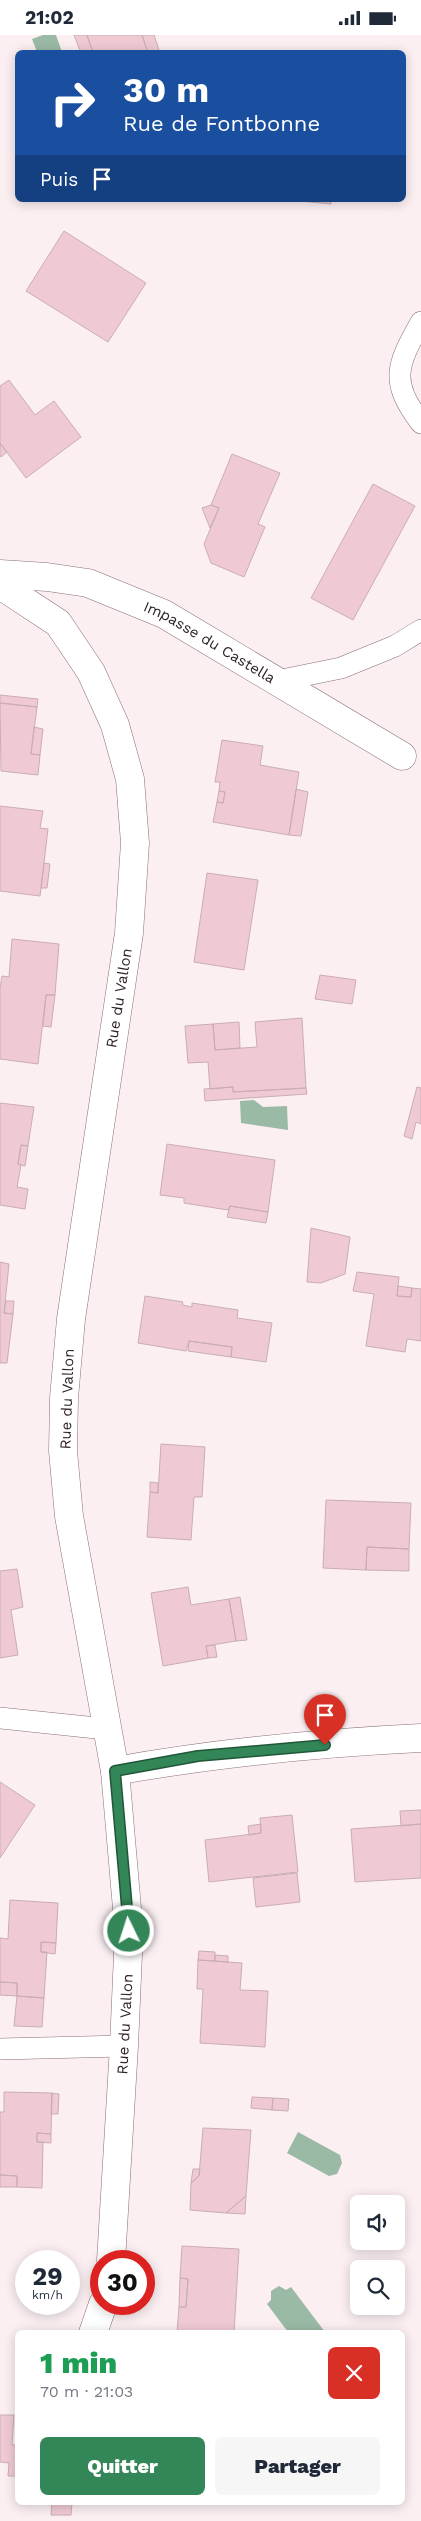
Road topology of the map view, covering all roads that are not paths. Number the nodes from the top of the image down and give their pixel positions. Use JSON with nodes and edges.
{"nodes":[{"id":1,"x":421,"y":322,"type":"edge"},
{"id":2,"x":421,"y":423,"type":"edge"},
{"id":3,"x":0,"y":573,"type":"edge"},
{"id":4,"x":0,"y":585,"type":"edge"},
{"id":5,"x":421,"y":630,"type":"edge"},
{"id":6,"x":277,"y":681,"type":"junction"},
{"id":7,"x":402,"y":756,"type":"dead end"},
{"id":8,"x":0,"y":1718,"type":"edge"},
{"id":9,"x":106,"y":1729,"type":"junction"},
{"id":10,"x":421,"y":1739,"type":"edge"},
{"id":11,"x":115,"y":1771,"type":"junction"},
{"id":12,"x":124,"y":2046,"type":"junction"},
{"id":13,"x":0,"y":2049,"type":"edge"},
{"id":14,"x":112,"y":2250,"type":"edge"},
{"id":15,"x":99,"y":2315,"type":"edge"},
{"id":16,"x":94,"y":2330,"type":"edge"}],
"edges":[{"from":1,"to":2,"type":"lane"},
{"from":3,"to":6,"type":"street","name":"Impasse du Castella"},
{"from":4,"to":9,"type":"street","name":"Rue du Vallon"},
{"from":5,"to":6,"type":"lane"},
{"from":6,"to":7,"type":"street","name":"Impasse du Castella"},
{"from":8,"to":9,"type":"lane"},
{"from":9,"to":11,"type":"street","name":"Rue du Vallon"},
{"from":10,"to":11,"type":"street"},
{"from":11,"to":12,"type":"street","name":"Rue du Vallon"},
{"from":12,"to":13,"type":"lane"},
{"from":12,"to":14,"type":"street","name":"Rue du Vallon"},
{"from":15,"to":16,"type":"street"}]}
